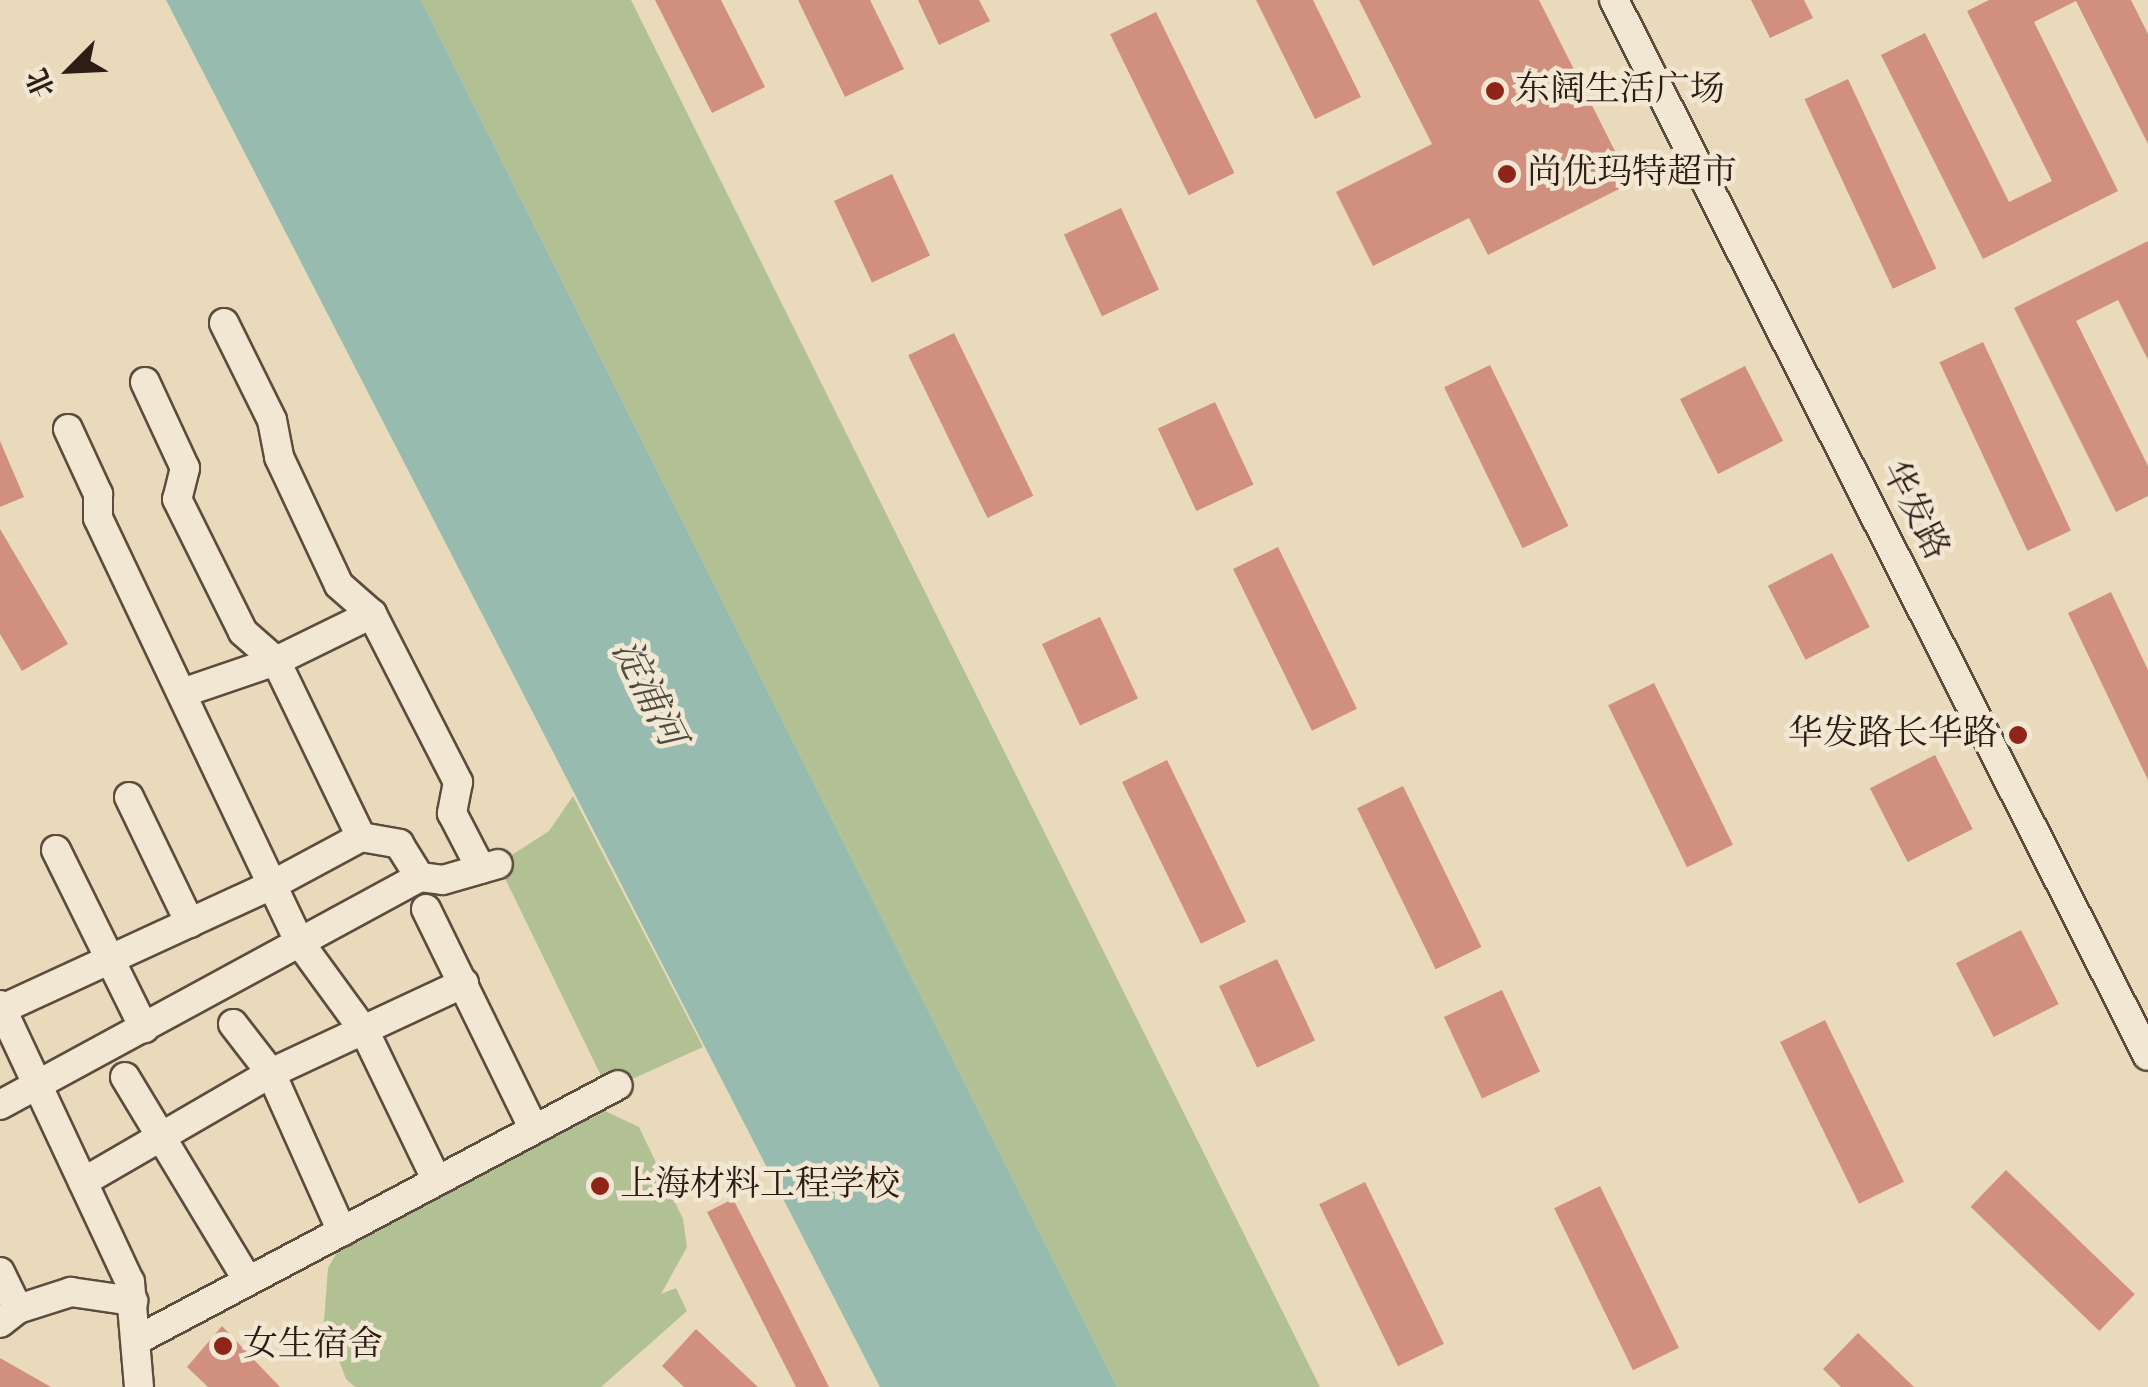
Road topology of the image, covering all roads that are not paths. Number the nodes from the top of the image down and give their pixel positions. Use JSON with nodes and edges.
{"nodes":[{"id":1,"x":1614,"y":0,"type":"edge"},
{"id":2,"x":224,"y":323,"type":"dead end"},
{"id":3,"x":145,"y":382,"type":"dead end"},
{"id":4,"x":68,"y":429,"type":"dead end"},
{"id":5,"x":372,"y":614,"type":"junction"},
{"id":6,"x":276,"y":661,"type":"junction"},
{"id":7,"x":182,"y":692,"type":"junction"},
{"id":8,"x":129,"y":797,"type":"dead end"},
{"id":9,"x":361,"y":837,"type":"junction"},
{"id":10,"x":56,"y":850,"type":"dead end"},
{"id":11,"x":420,"y":877,"type":"junction"},
{"id":12,"x":272,"y":885,"type":"junction"},
{"id":13,"x":426,"y":909,"type":"dead end"},
{"id":14,"x":190,"y":923,"type":"junction"},
{"id":15,"x":300,"y":943,"type":"junction"},
{"id":16,"x":110,"y":960,"type":"junction"},
{"id":17,"x":464,"y":983,"type":"junction"},
{"id":18,"x":1,"y":1008,"type":"edge"},
{"id":19,"x":232,"y":1024,"type":"dead end"},
{"id":20,"x":144,"y":1028,"type":"junction"},
{"id":21,"x":365,"y":1032,"type":"junction"},
{"id":22,"x":2148,"y":1056,"type":"edge"},
{"id":23,"x":271,"y":1073,"type":"junction"},
{"id":24,"x":125,"y":1076,"type":"dead end"},
{"id":25,"x":618,"y":1085,"type":"dead end"},
{"id":26,"x":38,"y":1086,"type":"junction"},
{"id":27,"x":0,"y":1104,"type":"edge"},
{"id":28,"x":534,"y":1129,"type":"junction"},
{"id":29,"x":164,"y":1132,"type":"junction"},
{"id":30,"x":437,"y":1181,"type":"junction"},
{"id":31,"x":83,"y":1182,"type":"junction"},
{"id":32,"x":342,"y":1232,"type":"junction"},
{"id":33,"x":0,"y":1272,"type":"edge"},
{"id":34,"x":248,"y":1281,"type":"junction"},
{"id":35,"x":133,"y":1301,"type":"junction"},
{"id":36,"x":9,"y":1316,"type":"edge"},
{"id":37,"x":139,"y":1365,"type":"edge"},
{"id":38,"x":162,"y":1387,"type":"edge"}],
"edges":[{"from":1,"to":22,"type":"street","name":"华发路"},
{"from":2,"to":5,"type":"street"},
{"from":3,"to":6,"type":"street"},
{"from":4,"to":7,"type":"street"},
{"from":5,"to":6,"type":"street"},
{"from":5,"to":11,"type":"street"},
{"from":6,"to":7,"type":"street"},
{"from":6,"to":9,"type":"street"},
{"from":7,"to":12,"type":"street"},
{"from":8,"to":14,"type":"street"},
{"from":9,"to":11,"type":"street"},
{"from":9,"to":12,"type":"street"},
{"from":10,"to":16,"type":"street"},
{"from":11,"to":15,"type":"street"},
{"from":12,"to":14,"type":"street"},
{"from":12,"to":15,"type":"street"},
{"from":13,"to":17,"type":"street"},
{"from":14,"to":16,"type":"street"},
{"from":15,"to":20,"type":"street"},
{"from":15,"to":21,"type":"street"},
{"from":16,"to":18,"type":"street"},
{"from":16,"to":20,"type":"street"},
{"from":17,"to":21,"type":"street"},
{"from":17,"to":28,"type":"street"},
{"from":18,"to":26,"type":"street"},
{"from":19,"to":23,"type":"street"},
{"from":20,"to":26,"type":"street"},
{"from":21,"to":23,"type":"street"},
{"from":21,"to":30,"type":"street"},
{"from":23,"to":29,"type":"street"},
{"from":23,"to":32,"type":"street"},
{"from":24,"to":29,"type":"street"},
{"from":25,"to":28,"type":"street"},
{"from":26,"to":27,"type":"street"},
{"from":26,"to":31,"type":"street"},
{"from":28,"to":30,"type":"street"},
{"from":29,"to":31,"type":"street"},
{"from":29,"to":34,"type":"street"},
{"from":30,"to":32,"type":"street"},
{"from":31,"to":35,"type":"street"},
{"from":32,"to":34,"type":"street"},
{"from":33,"to":36,"type":"street"},
{"from":34,"to":37,"type":"street"},
{"from":35,"to":36,"type":"street"},
{"from":35,"to":37,"type":"street"},
{"from":37,"to":38,"type":"street"}]}
